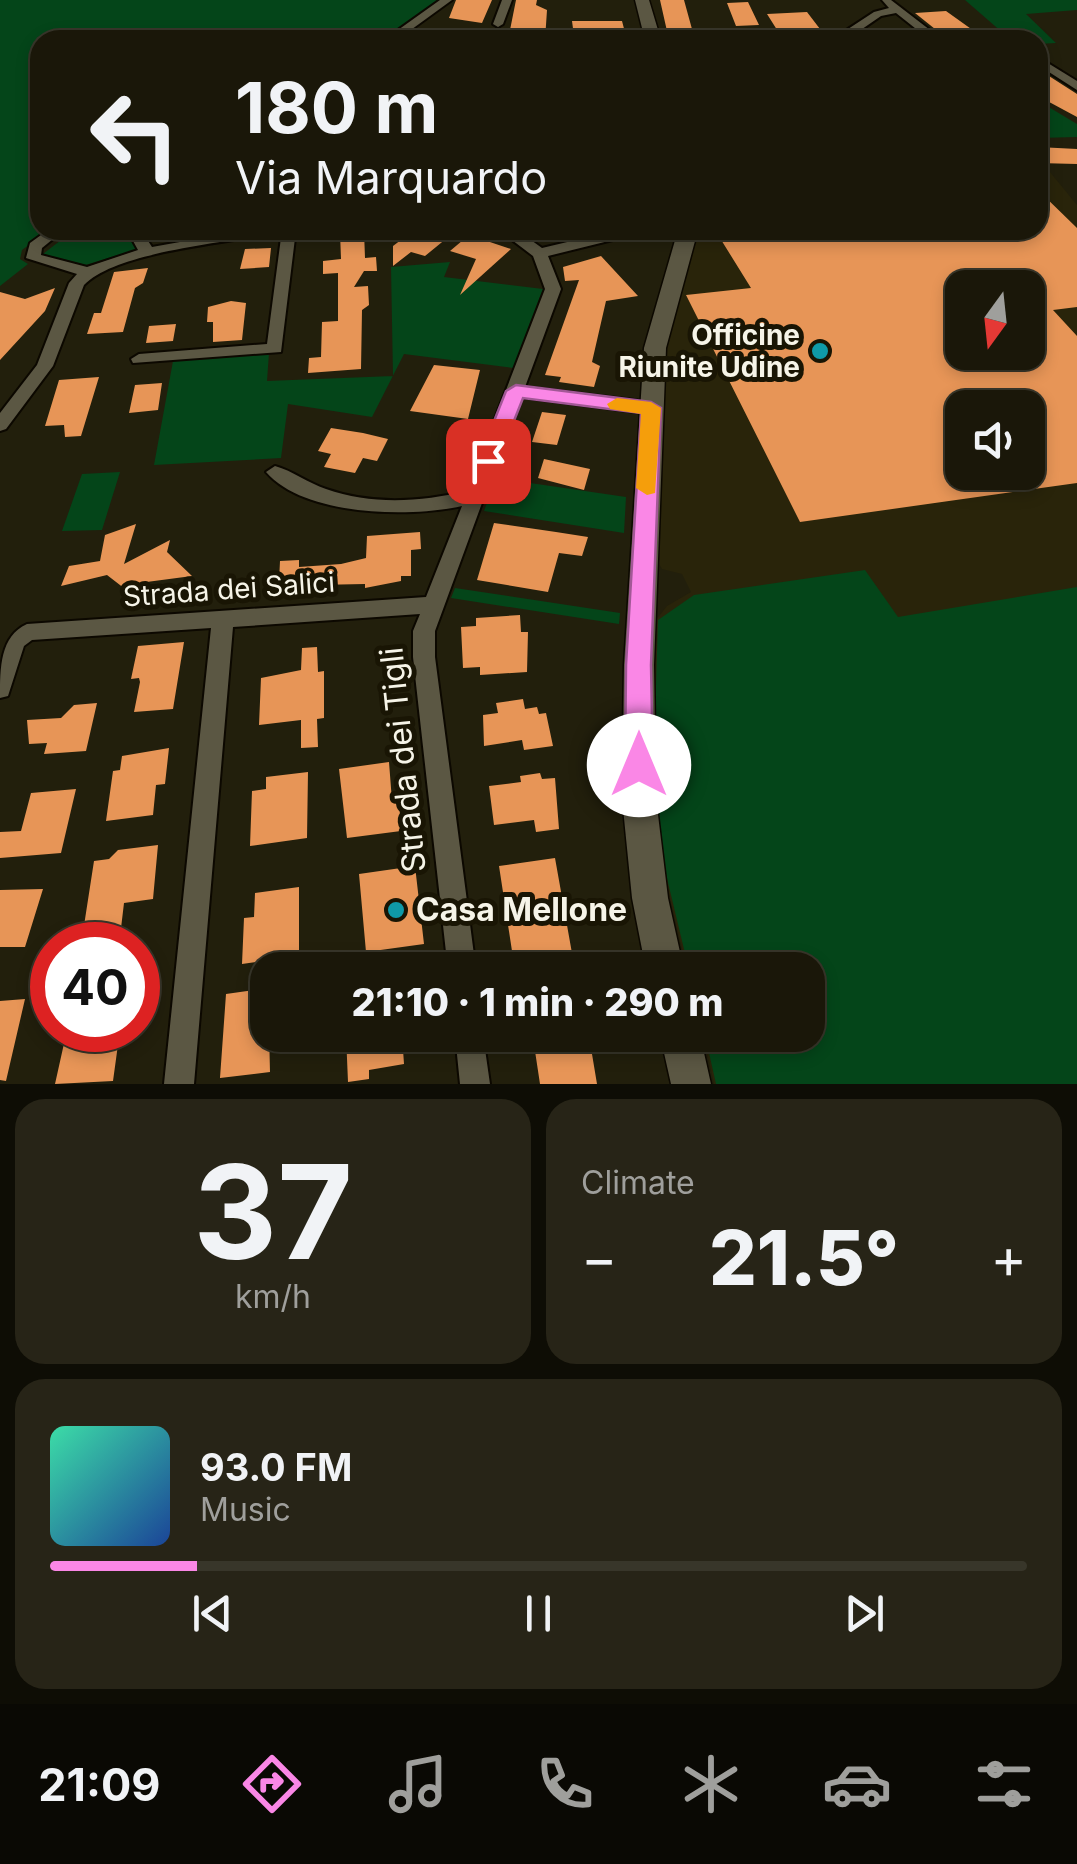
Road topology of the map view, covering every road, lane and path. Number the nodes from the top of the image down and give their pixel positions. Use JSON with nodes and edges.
{"nodes":[{"id":1,"x":447,"y":0,"type":"edge"},
{"id":2,"x":507,"y":0,"type":"edge"},
{"id":3,"x":642,"y":0,"type":"edge"},
{"id":4,"x":884,"y":0,"type":"edge"},
{"id":5,"x":897,"y":10,"type":"junction"},
{"id":6,"x":498,"y":24,"type":"dead end"},
{"id":7,"x":404,"y":30,"type":"edge"},
{"id":8,"x":650,"y":30,"type":"edge"},
{"id":9,"x":854,"y":30,"type":"edge"},
{"id":10,"x":925,"y":30,"type":"edge"},
{"id":11,"x":1048,"y":67,"type":"edge"},
{"id":12,"x":1077,"y":86,"type":"edge"},
{"id":13,"x":43,"y":240,"type":"edge"},
{"id":14,"x":139,"y":240,"type":"edge"},
{"id":15,"x":215,"y":240,"type":"edge"},
{"id":16,"x":288,"y":240,"type":"edge"},
{"id":17,"x":521,"y":240,"type":"edge"},
{"id":18,"x":594,"y":240,"type":"edge"},
{"id":19,"x":685,"y":240,"type":"edge"},
{"id":20,"x":146,"y":252,"type":"junction"},
{"id":21,"x":540,"y":253,"type":"junction"},
{"id":22,"x":88,"y":272,"type":"junction"},
{"id":23,"x":138,"y":359,"type":"dead end"},
{"id":24,"x":516,"y":391,"type":"junction"},
{"id":25,"x":651,"y":408,"type":"junction"},
{"id":26,"x":0,"y":425,"type":"edge"},
{"id":27,"x":275,"y":472,"type":"dead end"},
{"id":28,"x":474,"y":496,"type":"junction"},
{"id":29,"x":434,"y":604,"type":"junction"},
{"id":30,"x":223,"y":619,"type":"junction"},
{"id":31,"x":0,"y":689,"type":"edge"},
{"id":32,"x":460,"y":952,"type":"edge"},
{"id":33,"x":662,"y":952,"type":"edge"},
{"id":34,"x":472,"y":1052,"type":"edge"},
{"id":35,"x":684,"y":1052,"type":"edge"},
{"id":36,"x":178,"y":1084,"type":"edge"},
{"id":37,"x":476,"y":1084,"type":"edge"},
{"id":38,"x":691,"y":1084,"type":"edge"}],
"edges":[{"from":1,"to":7,"type":"street"},
{"from":2,"to":6,"type":"street"},
{"from":3,"to":8,"type":"street"},
{"from":4,"to":5,"type":"street"},
{"from":5,"to":9,"type":"street"},
{"from":5,"to":10,"type":"street"},
{"from":11,"to":12,"type":"street"},
{"from":13,"to":22,"type":"street"},
{"from":14,"to":20,"type":"street"},
{"from":15,"to":20,"type":"street"},
{"from":16,"to":23,"type":"street"},
{"from":17,"to":21,"type":"street"},
{"from":18,"to":21,"type":"street"},
{"from":19,"to":25,"type":"street"},
{"from":20,"to":22,"type":"street"},
{"from":21,"to":24,"type":"street","name":"Strada dei Tigli"},
{"from":22,"to":26,"type":"street"},
{"from":24,"to":25,"type":"street"},
{"from":24,"to":28,"type":"street","name":"Strada dei Tigli"},
{"from":25,"to":33,"type":"street"},
{"from":27,"to":28,"type":"street"},
{"from":28,"to":29,"type":"street","name":"Strada dei Tigli"},
{"from":29,"to":30,"type":"street","name":"Strada dei Salici"},
{"from":29,"to":32,"type":"street","name":"Strada dei Tigli"},
{"from":30,"to":31,"type":"street","name":"Strada dei Salici"},
{"from":30,"to":36,"type":"street"},
{"from":34,"to":37,"type":"street"},
{"from":35,"to":38,"type":"street"}]}
